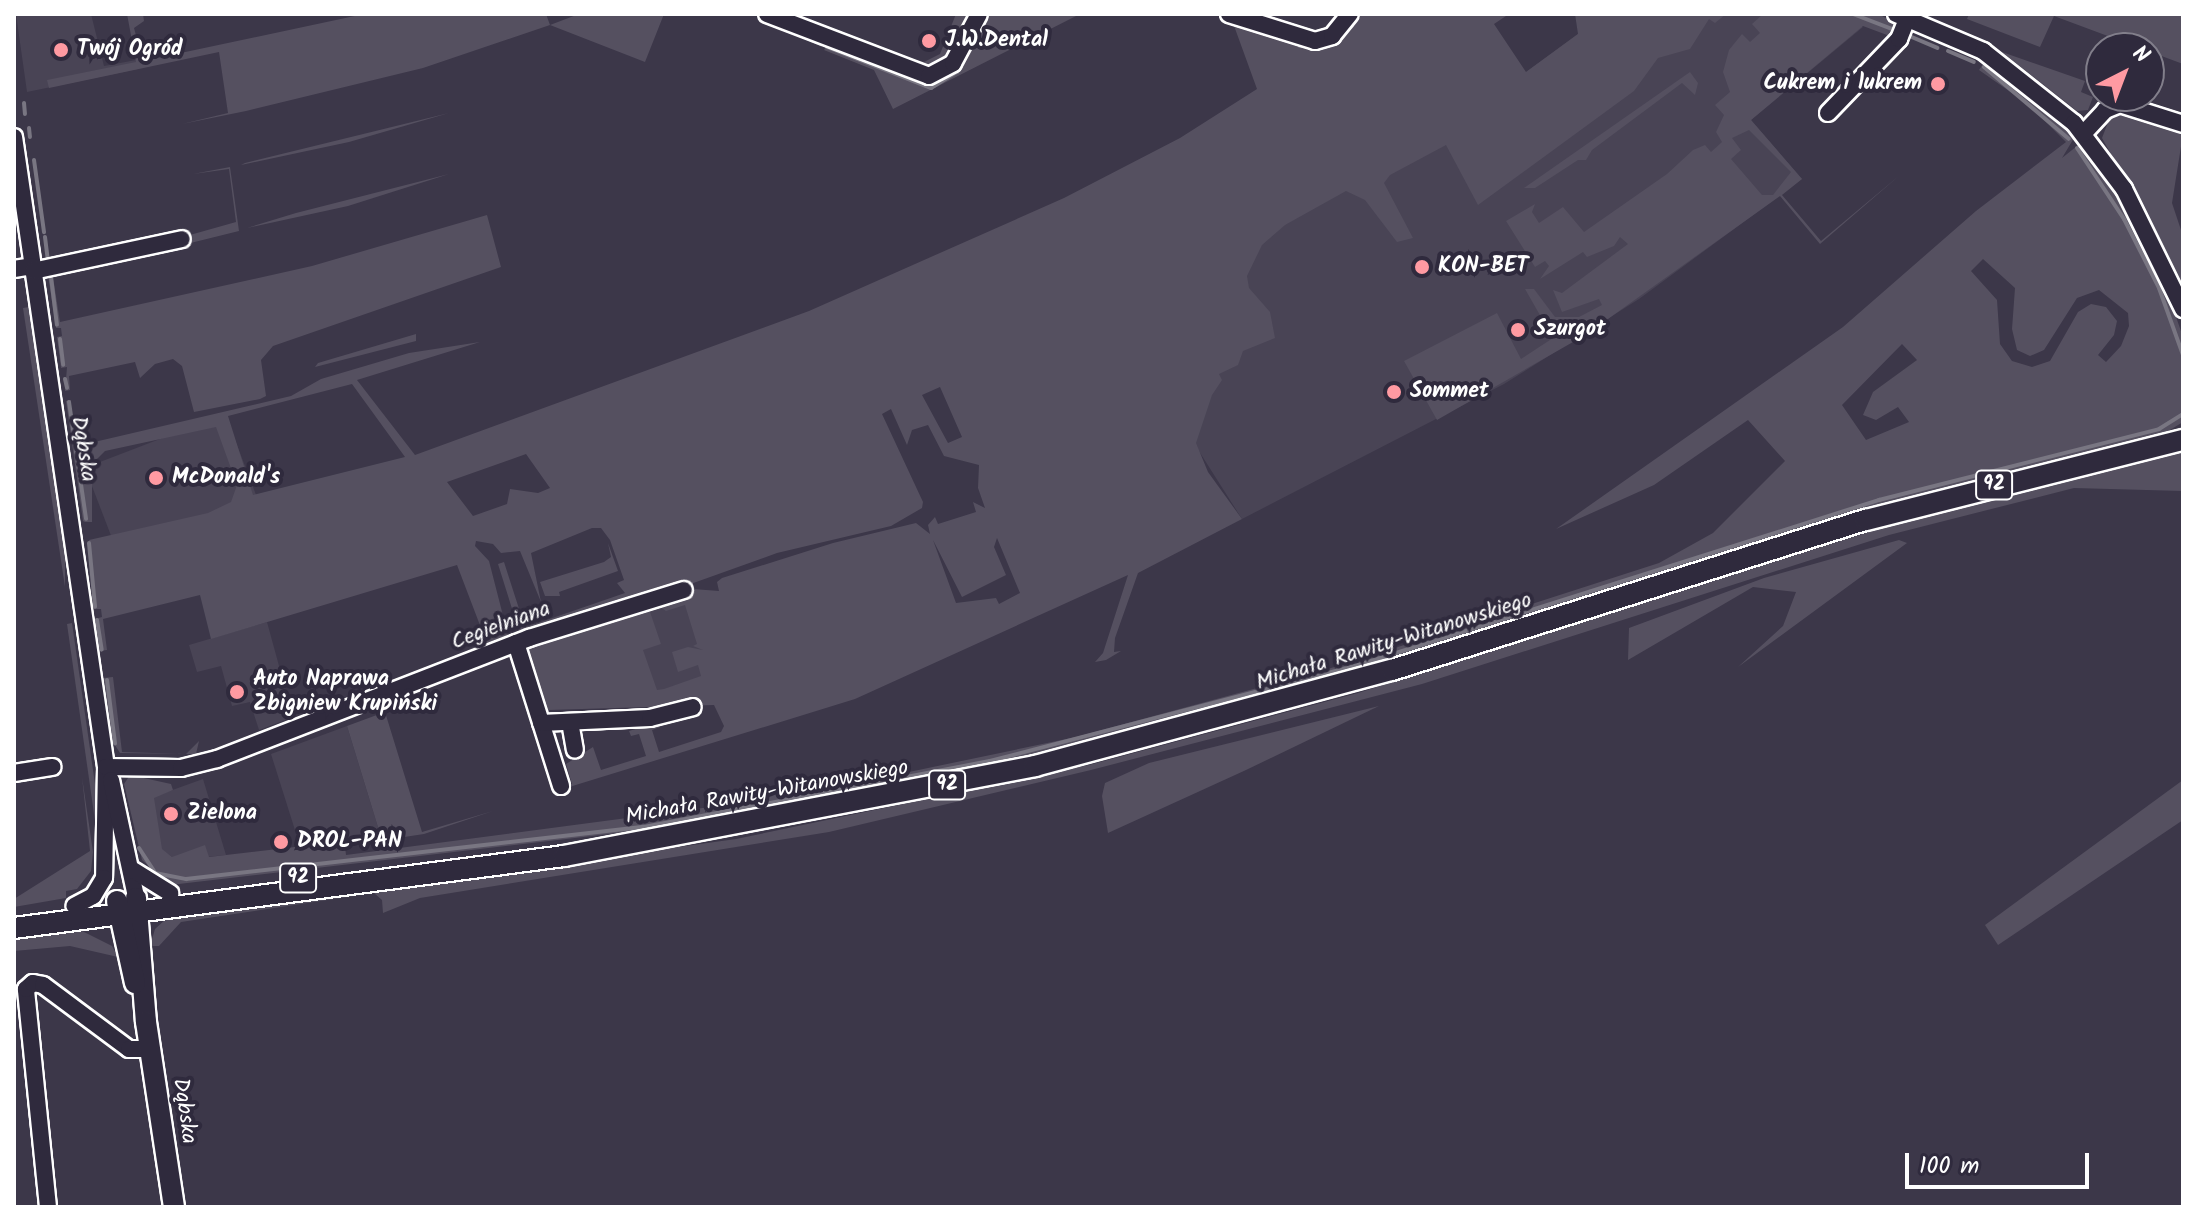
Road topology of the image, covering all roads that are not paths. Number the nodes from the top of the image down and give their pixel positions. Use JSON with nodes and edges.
{"nodes":[{"id":1,"x":767,"y":14,"type":"edge"},
{"id":2,"x":979,"y":14,"type":"edge"},
{"id":3,"x":1229,"y":14,"type":"edge"},
{"id":4,"x":1902,"y":16,"type":"edge"},
{"id":5,"x":1347,"y":19,"type":"edge"},
{"id":6,"x":1828,"y":113,"type":"dead end"},
{"id":7,"x":2183,"y":124,"type":"edge"},
{"id":8,"x":2083,"y":134,"type":"junction"},
{"id":9,"x":14,"y":137,"type":"edge"},
{"id":10,"x":182,"y":239,"type":"dead end"},
{"id":11,"x":33,"y":268,"type":"junction"},
{"id":12,"x":14,"y":269,"type":"edge"},
{"id":13,"x":2183,"y":309,"type":"edge"},
{"id":14,"x":2181,"y":438,"type":"edge"},
{"id":15,"x":684,"y":590,"type":"dead end"},
{"id":16,"x":516,"y":643,"type":"junction"},
{"id":17,"x":693,"y":707,"type":"dead end"},
{"id":18,"x":570,"y":722,"type":"junction"},
{"id":19,"x":541,"y":723,"type":"junction"},
{"id":20,"x":575,"y":750,"type":"dead end"},
{"id":21,"x":53,"y":767,"type":"dead end"},
{"id":22,"x":106,"y":767,"type":"junction"},
{"id":23,"x":14,"y":773,"type":"edge"},
{"id":24,"x":561,"y":786,"type":"dead end"},
{"id":25,"x":106,"y":813,"type":"junction"},
{"id":26,"x":133,"y":870,"type":"junction"},
{"id":27,"x":171,"y":900,"type":"junction"},
{"id":28,"x":127,"y":905,"type":"junction"},
{"id":29,"x":74,"y":906,"type":"junction"},
{"id":30,"x":14,"y":915,"type":"edge"},
{"id":31,"x":14,"y":928,"type":"edge"},
{"id":32,"x":142,"y":951,"type":"junction"},
{"id":33,"x":146,"y":1022,"type":"junction"},
{"id":34,"x":150,"y":1049,"type":"junction"},
{"id":35,"x":48,"y":1207,"type":"edge"},
{"id":36,"x":174,"y":1207,"type":"edge"}],
"edges":[{"from":1,"to":2,"type":"street"},
{"from":3,"to":5,"type":"street"},
{"from":4,"to":6,"type":"street"},
{"from":4,"to":8,"type":"street"},
{"from":7,"to":8,"type":"street"},
{"from":8,"to":13,"type":"street"},
{"from":9,"to":11,"type":"street","name":"Dąbska"},
{"from":10,"to":11,"type":"street"},
{"from":11,"to":12,"type":"street"},
{"from":11,"to":22,"type":"street","name":"Dąbska"},
{"from":14,"to":27,"type":"main road","name":"Michała Rawity-Witanowskiego","number":"92"},
{"from":15,"to":16,"type":"street","name":"Cegielniana"},
{"from":16,"to":19,"type":"street"},
{"from":16,"to":22,"type":"street","name":"Cegielniana"},
{"from":17,"to":18,"type":"street"},
{"from":18,"to":19,"type":"street"},
{"from":18,"to":20,"type":"street"},
{"from":19,"to":24,"type":"street"},
{"from":21,"to":23,"type":"street"},
{"from":22,"to":25,"type":"street","name":"Dąbska"},
{"from":22,"to":26,"type":"street","name":"Dąbska"},
{"from":25,"to":28,"type":"street","name":"Dąbska"},
{"from":25,"to":29,"type":"street","name":"Dąbska"},
{"from":26,"to":27,"type":"street"},
{"from":26,"to":28,"type":"street","name":"Dąbska"},
{"from":27,"to":28,"type":"main road","name":"Michała Rawity-Witanowskiego","number":"92"},
{"from":27,"to":32,"type":"main road"},
{"from":28,"to":29,"type":"main road","name":"Michała Rawity-Witanowskiego","number":"92"},
{"from":28,"to":31,"type":"main road","name":"Michała Rawity-Witanowskiego","number":"92"},
{"from":28,"to":32,"type":"main road","name":"Dąbska"},
{"from":28,"to":33,"type":"main road","name":"Dąbska"},
{"from":29,"to":30,"type":"main road","name":"Michała Rawity-Witanowskiego","number":"92"},
{"from":32,"to":33,"type":"main road","name":"Dąbska"},
{"from":33,"to":34,"type":"main road","name":"Dąbska"},
{"from":34,"to":35,"type":"street"},
{"from":34,"to":36,"type":"main road","name":"Dąbska"}]}
